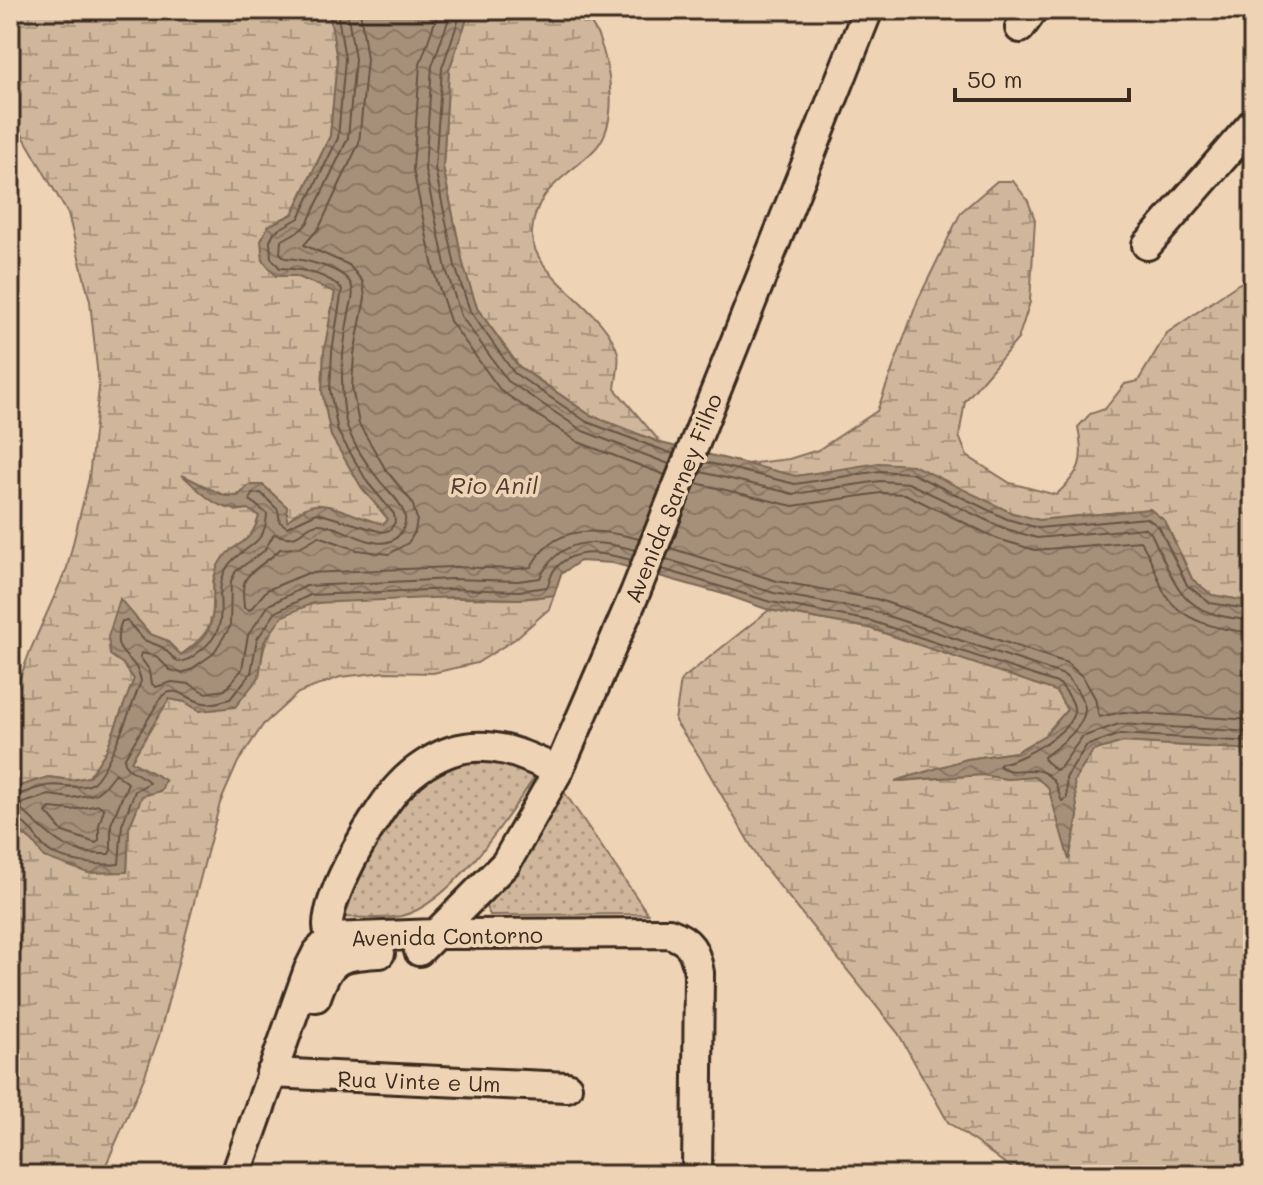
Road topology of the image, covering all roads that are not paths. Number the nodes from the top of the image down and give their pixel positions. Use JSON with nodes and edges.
{"nodes":[{"id":1,"x":868,"y":10,"type":"edge"},
{"id":2,"x":1253,"y":123,"type":"edge"},
{"id":3,"x":1147,"y":245,"type":"dead end"},
{"id":4,"x":558,"y":771,"type":"junction"},
{"id":5,"x":427,"y":942,"type":"junction"},
{"id":6,"x":338,"y":947,"type":"junction"},
{"id":7,"x":280,"y":1074,"type":"junction"},
{"id":8,"x":567,"y":1087,"type":"dead end"},
{"id":9,"x":236,"y":1175,"type":"edge"},
{"id":10,"x":254,"y":1175,"type":"edge"},
{"id":11,"x":697,"y":1175,"type":"edge"}],
"edges":[{"from":1,"to":4,"type":"street","name":"Avenida Sarney Filho"},
{"from":2,"to":3,"type":"street"},
{"from":4,"to":5,"type":"street","name":"Avenida Sarney Filho"},
{"from":4,"to":6,"type":"street"},
{"from":5,"to":6,"type":"street","name":"Avenida Contorno"},
{"from":5,"to":11,"type":"street","name":"Avenida Contorno"},
{"from":6,"to":7,"type":"street","name":"Avenida Contorno"},
{"from":7,"to":8,"type":"street","name":"Rua Vinte e Um"},
{"from":7,"to":9,"type":"street","name":"Avenida Contorno"},
{"from":7,"to":10,"type":"street","name":"Avenida Contorno"}]}
